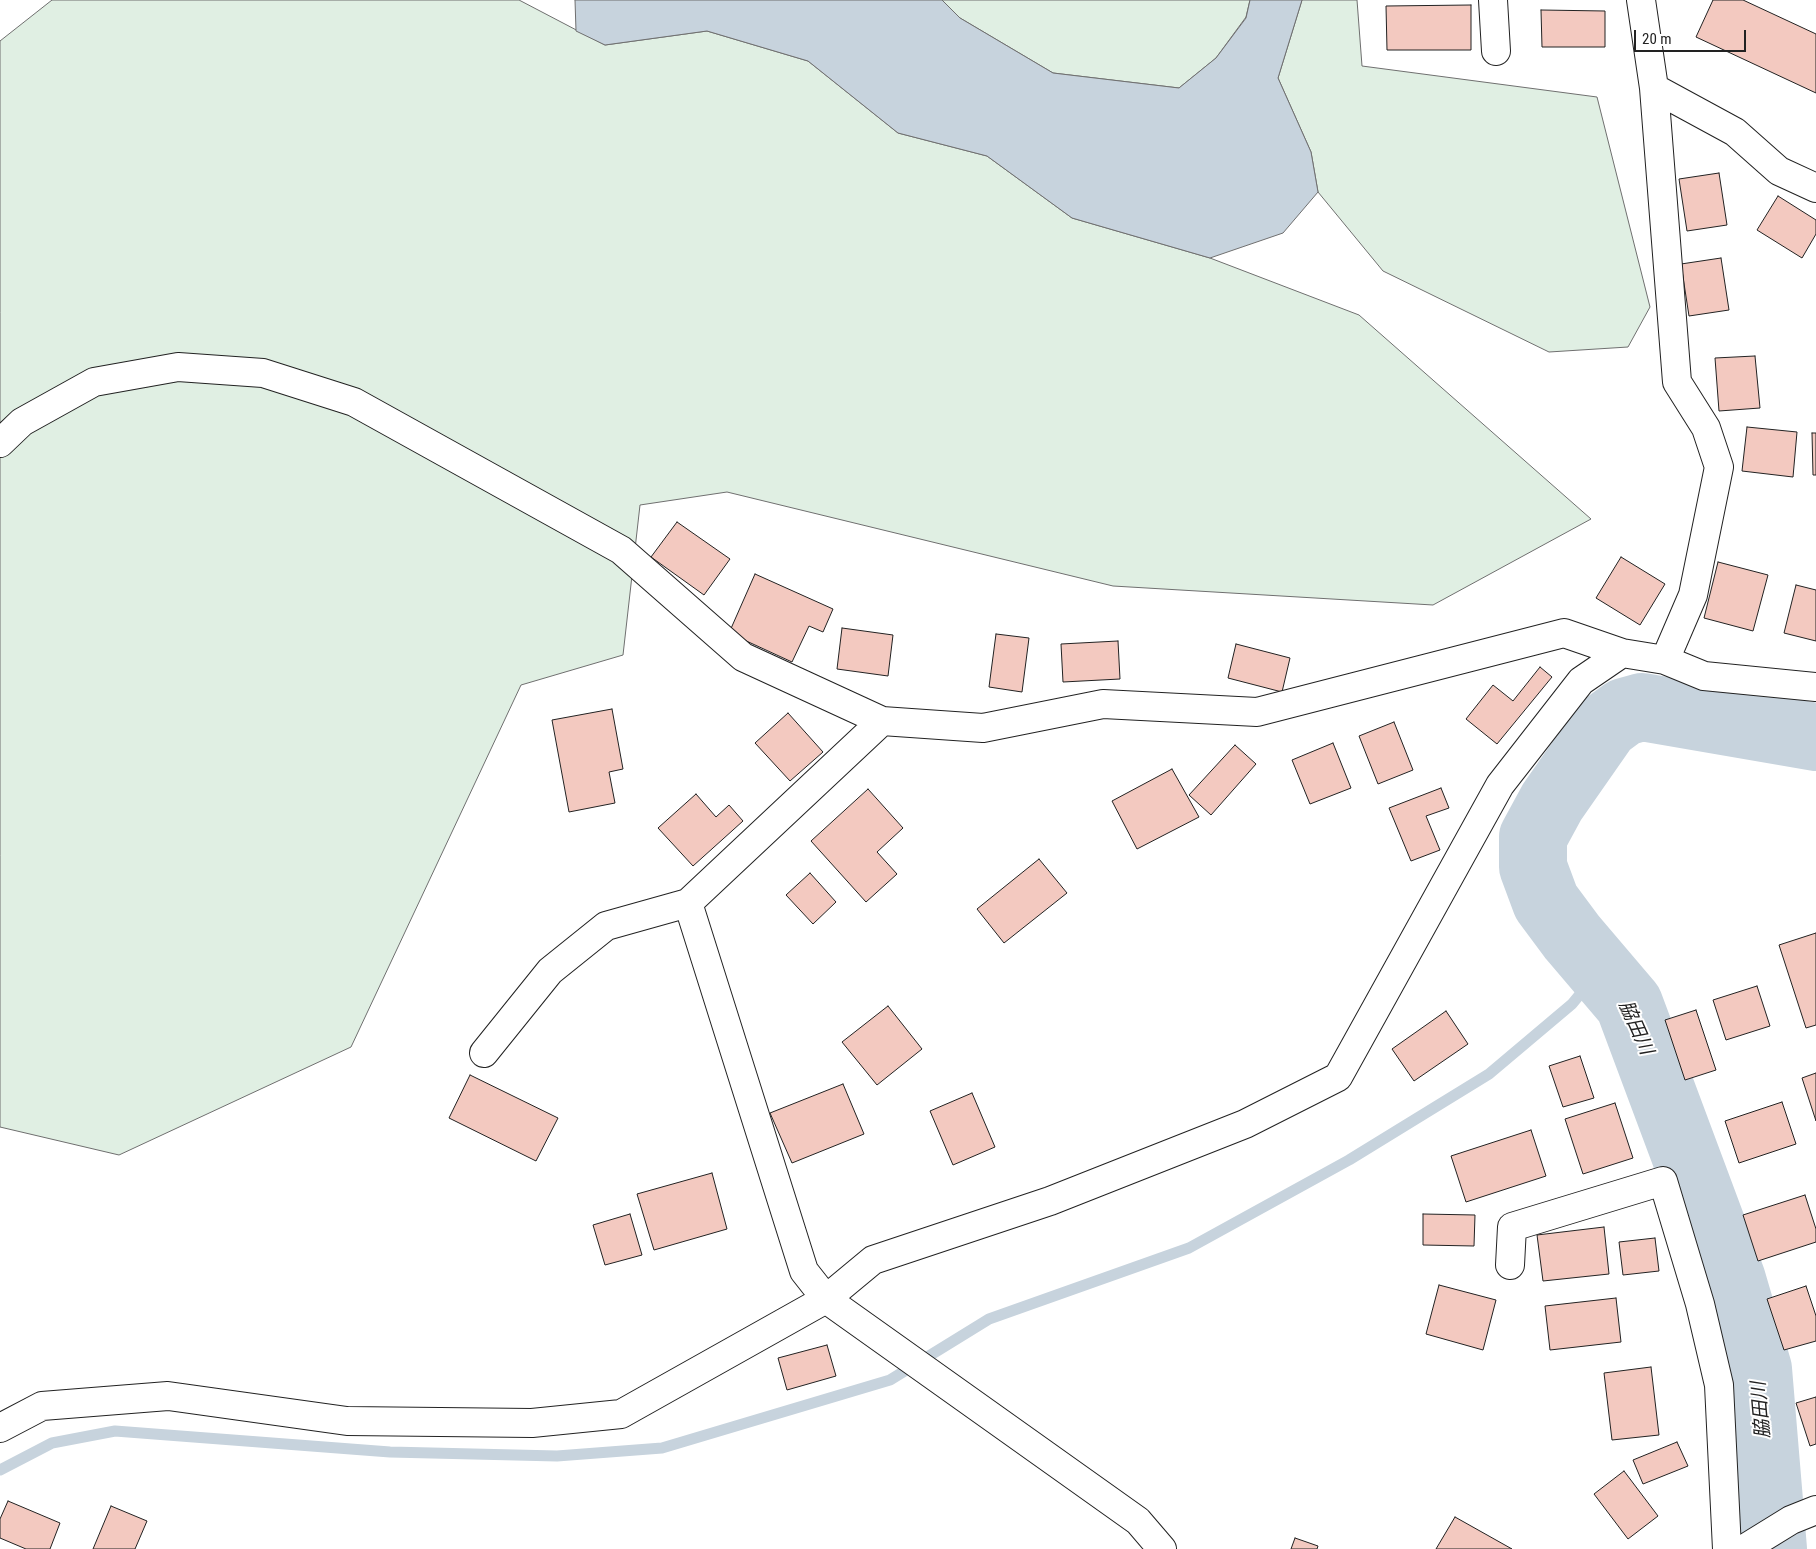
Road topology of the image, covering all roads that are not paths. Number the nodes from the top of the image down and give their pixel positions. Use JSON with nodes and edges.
{"nodes":[{"id":1,"x":1493,"y":0,"type":"edge"},
{"id":2,"x":1641,"y":0,"type":"edge"},
{"id":3,"x":1496,"y":51,"type":"dead end"},
{"id":4,"x":1654,"y":88,"type":"junction"},
{"id":5,"x":1816,"y":188,"type":"edge"},
{"id":6,"x":0,"y":443,"type":"edge"},
{"id":7,"x":1622,"y":653,"type":"junction"},
{"id":8,"x":1665,"y":660,"type":"junction"},
{"id":9,"x":1816,"y":687,"type":"edge"},
{"id":10,"x":882,"y":721,"type":"junction"},
{"id":11,"x":688,"y":903,"type":"junction"},
{"id":12,"x":484,"y":1053,"type":"dead end"},
{"id":13,"x":1510,"y":1265,"type":"dead end"},
{"id":14,"x":826,"y":1299,"type":"junction"},
{"id":15,"x":0,"y":1428,"type":"edge"},
{"id":16,"x":1816,"y":1510,"type":"edge"},
{"id":17,"x":1162,"y":1549,"type":"edge"},
{"id":18,"x":1727,"y":1549,"type":"edge"},
{"id":19,"x":1744,"y":1549,"type":"edge"}],
"edges":[{"from":1,"to":3,"type":"street"},
{"from":2,"to":4,"type":"street"},
{"from":4,"to":5,"type":"street"},
{"from":4,"to":8,"type":"street"},
{"from":6,"to":10,"type":"street"},
{"from":7,"to":8,"type":"street"},
{"from":7,"to":10,"type":"street"},
{"from":7,"to":14,"type":"street"},
{"from":8,"to":9,"type":"street"},
{"from":10,"to":11,"type":"street"},
{"from":11,"to":12,"type":"street"},
{"from":11,"to":14,"type":"street"},
{"from":13,"to":18,"type":"street"},
{"from":14,"to":15,"type":"street"},
{"from":14,"to":17,"type":"street"},
{"from":16,"to":19,"type":"street"}]}
